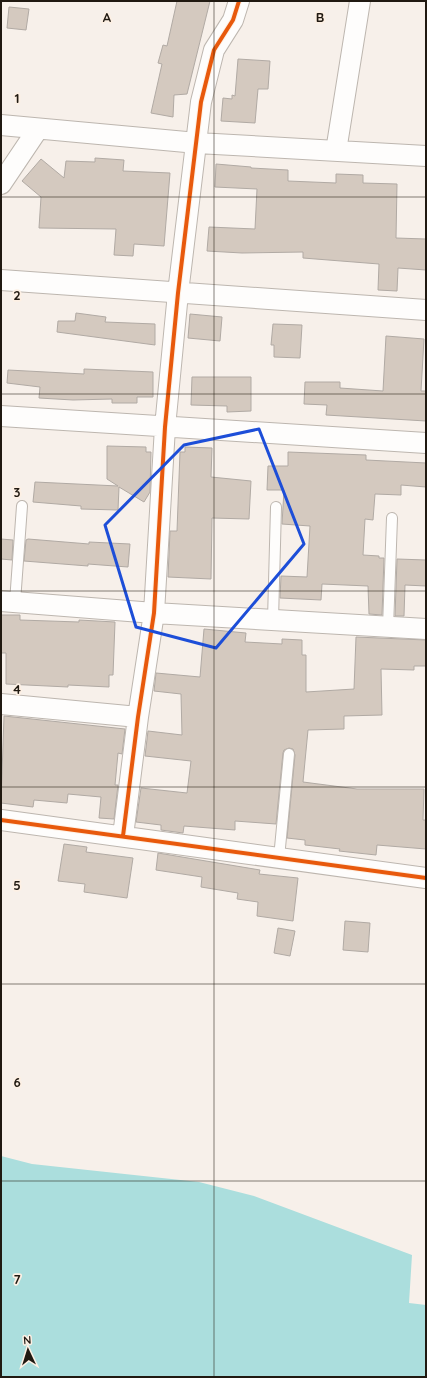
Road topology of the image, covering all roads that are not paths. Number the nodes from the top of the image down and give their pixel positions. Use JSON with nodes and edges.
{"nodes":[{"id":1,"x":239,"y":1,"type":"edge"},
{"id":2,"x":360,"y":1,"type":"edge"},
{"id":3,"x":1,"y":125,"type":"edge"},
{"id":4,"x":38,"y":129,"type":"junction"},
{"id":5,"x":197,"y":142,"type":"junction"},
{"id":6,"x":336,"y":152,"type":"junction"},
{"id":7,"x":426,"y":156,"type":"edge"},
{"id":8,"x":1,"y":184,"type":"edge"},
{"id":9,"x":1,"y":280,"type":"edge"},
{"id":10,"x":178,"y":293,"type":"junction"},
{"id":11,"x":426,"y":310,"type":"edge"},
{"id":12,"x":1,"y":416,"type":"edge"},
{"id":13,"x":165,"y":428,"type":"junction"},
{"id":14,"x":426,"y":443,"type":"edge"},
{"id":15,"x":22,"y":506,"type":"dead end"},
{"id":16,"x":276,"y":507,"type":"dead end"},
{"id":17,"x":392,"y":518,"type":"dead end"},
{"id":18,"x":8,"y":602,"type":"edge"},
{"id":19,"x":154,"y":613,"type":"junction"},
{"id":20,"x":273,"y":620,"type":"junction"},
{"id":21,"x":388,"y":627,"type":"junction"},
{"id":22,"x":426,"y":629,"type":"edge"},
{"id":23,"x":1,"y":704,"type":"edge"},
{"id":24,"x":138,"y":717,"type":"junction"},
{"id":25,"x":288,"y":754,"type":"dead end"},
{"id":26,"x":1,"y":820,"type":"edge"},
{"id":27,"x":123,"y":836,"type":"junction"},
{"id":28,"x":278,"y":858,"type":"junction"},
{"id":29,"x":426,"y":878,"type":"edge"}],
"edges":[{"from":1,"to":5,"type":"street"},
{"from":2,"to":6,"type":"street"},
{"from":3,"to":4,"type":"street"},
{"from":4,"to":5,"type":"street"},
{"from":4,"to":8,"type":"street"},
{"from":5,"to":6,"type":"street"},
{"from":5,"to":10,"type":"street"},
{"from":6,"to":7,"type":"street"},
{"from":9,"to":10,"type":"street"},
{"from":10,"to":11,"type":"street"},
{"from":10,"to":13,"type":"street"},
{"from":12,"to":13,"type":"street"},
{"from":13,"to":14,"type":"street"},
{"from":13,"to":19,"type":"street"},
{"from":15,"to":18,"type":"lane"},
{"from":16,"to":20,"type":"lane"},
{"from":17,"to":21,"type":"lane"},
{"from":18,"to":19,"type":"street"},
{"from":19,"to":20,"type":"street"},
{"from":19,"to":24,"type":"street"},
{"from":20,"to":21,"type":"street"},
{"from":21,"to":22,"type":"street"},
{"from":23,"to":24,"type":"street"},
{"from":24,"to":27,"type":"street"},
{"from":25,"to":28,"type":"lane"},
{"from":26,"to":27,"type":"street"},
{"from":27,"to":28,"type":"street"},
{"from":28,"to":29,"type":"street"}]}
